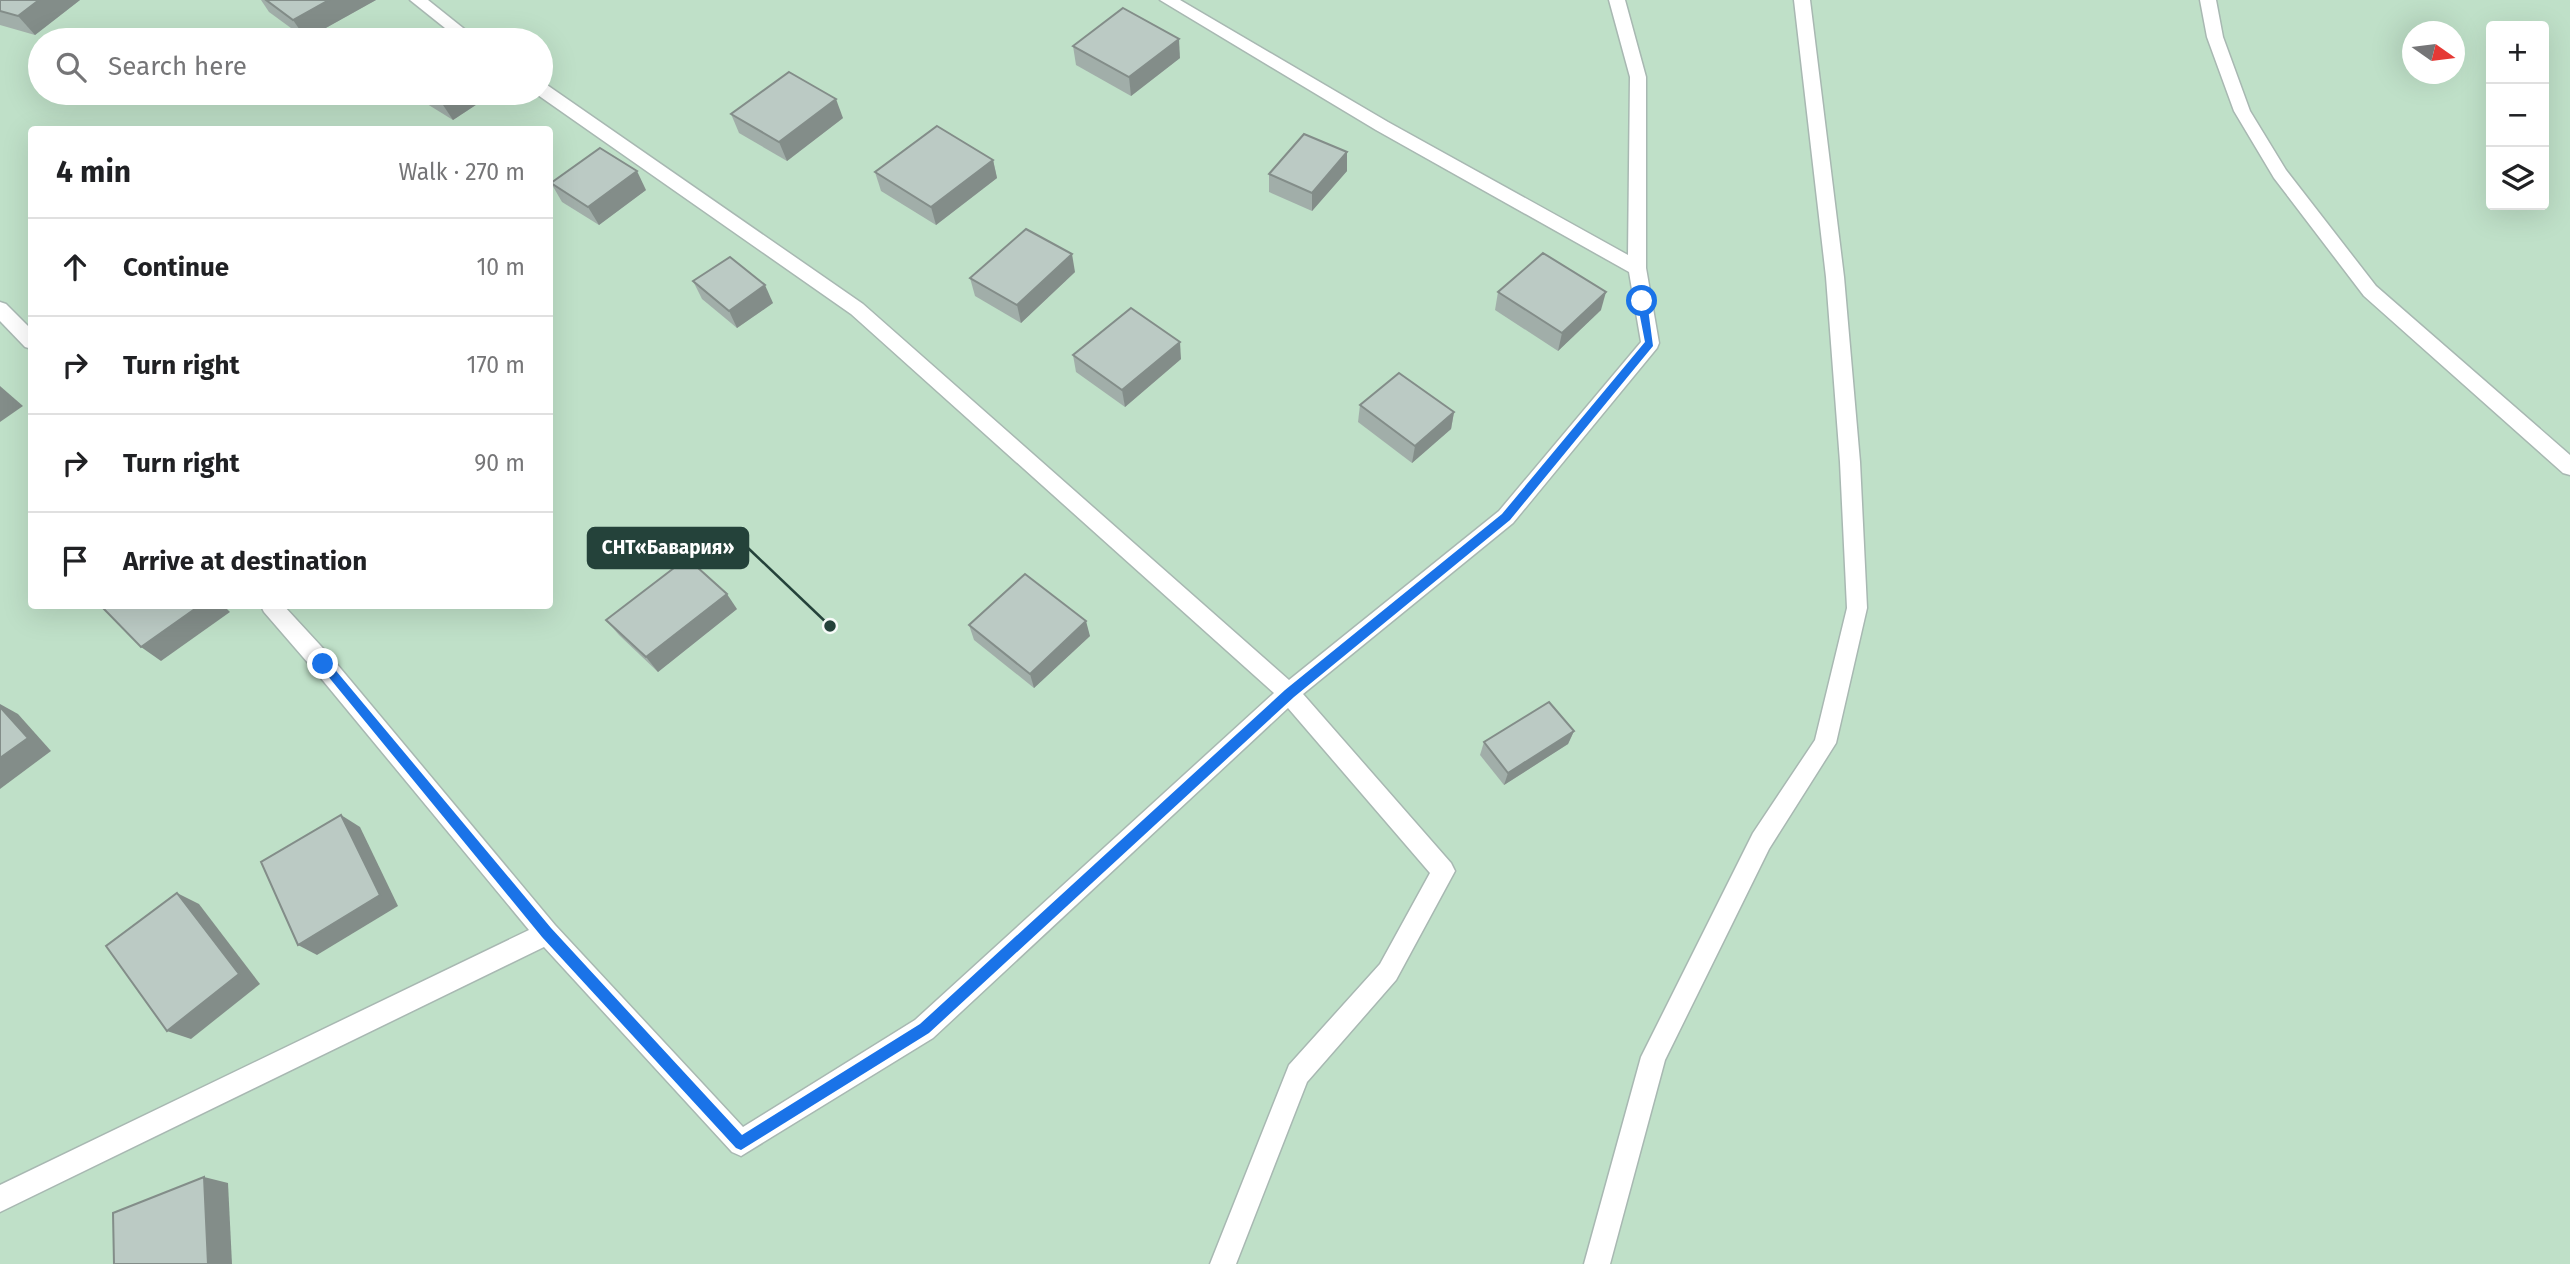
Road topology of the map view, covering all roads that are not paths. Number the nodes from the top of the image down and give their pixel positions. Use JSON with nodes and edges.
{"nodes":[{"id":1,"x":418,"y":0,"type":"edge"},
{"id":2,"x":1168,"y":0,"type":"edge"},
{"id":3,"x":1617,"y":0,"type":"edge"},
{"id":4,"x":1802,"y":0,"type":"edge"},
{"id":5,"x":2208,"y":0,"type":"edge"},
{"id":6,"x":454,"y":28,"type":"edge"},
{"id":7,"x":553,"y":97,"type":"edge"},
{"id":8,"x":1637,"y":268,"type":"junction"},
{"id":9,"x":0,"y":309,"type":"edge"},
{"id":10,"x":28,"y":338,"type":"edge"},
{"id":11,"x":2570,"y":467,"type":"edge"},
{"id":12,"x":274,"y":609,"type":"edge"},
{"id":13,"x":1289,"y":694,"type":"junction"},
{"id":14,"x":547,"y":933,"type":"junction"},
{"id":15,"x":0,"y":1199,"type":"edge"},
{"id":16,"x":1223,"y":1264,"type":"edge"},
{"id":17,"x":1597,"y":1264,"type":"edge"}],
"edges":[{"from":1,"to":6,"type":"street"},
{"from":2,"to":8,"type":"street"},
{"from":3,"to":8,"type":"street"},
{"from":4,"to":17,"type":"street"},
{"from":5,"to":11,"type":"street"},
{"from":7,"to":13,"type":"street"},
{"from":8,"to":13,"type":"street"},
{"from":9,"to":10,"type":"street"},
{"from":12,"to":14,"type":"street"},
{"from":13,"to":14,"type":"street"},
{"from":13,"to":16,"type":"street"},
{"from":14,"to":15,"type":"street"}]}
